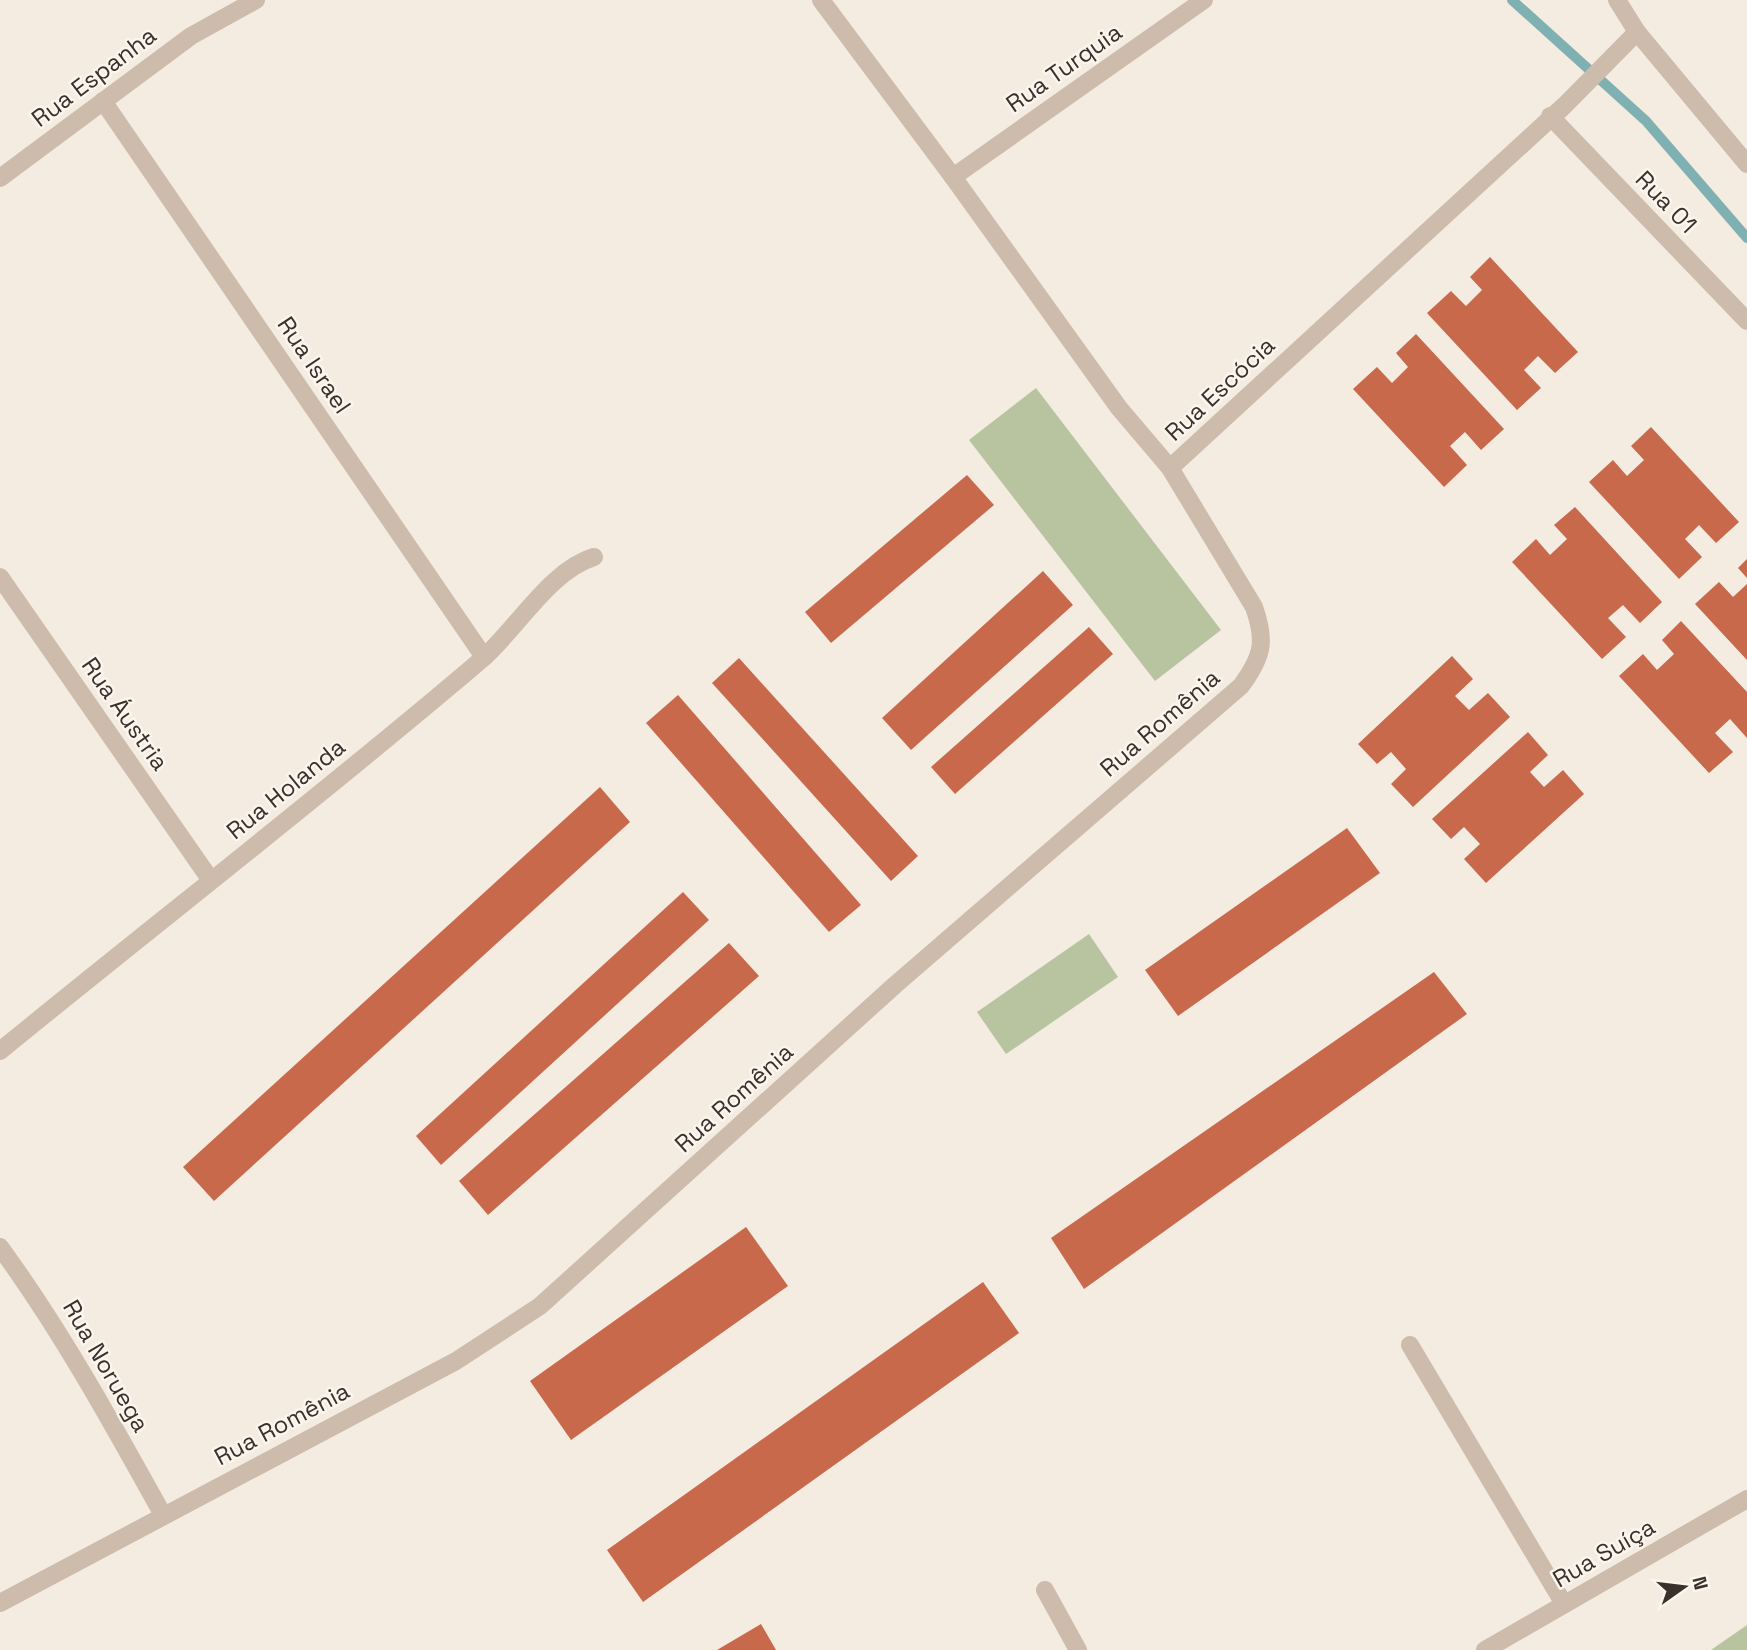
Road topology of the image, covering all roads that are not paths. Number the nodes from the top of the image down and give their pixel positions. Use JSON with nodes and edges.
{"nodes":[{"id":1,"x":256,"y":0,"type":"edge"},
{"id":2,"x":821,"y":0,"type":"edge"},
{"id":3,"x":1204,"y":0,"type":"edge"},
{"id":4,"x":1617,"y":0,"type":"edge"},
{"id":5,"x":1637,"y":32,"type":"junction"},
{"id":6,"x":103,"y":101,"type":"junction"},
{"id":7,"x":1550,"y":116,"type":"junction"},
{"id":8,"x":1743,"y":154,"type":"edge"},
{"id":9,"x":953,"y":177,"type":"junction"},
{"id":10,"x":0,"y":178,"type":"edge"},
{"id":11,"x":1747,"y":321,"type":"edge"},
{"id":12,"x":1170,"y":468,"type":"junction"},
{"id":13,"x":594,"y":557,"type":"dead end"},
{"id":14,"x":0,"y":577,"type":"edge"},
{"id":15,"x":484,"y":657,"type":"junction"},
{"id":16,"x":210,"y":879,"type":"junction"},
{"id":17,"x":0,"y":1051,"type":"edge"},
{"id":18,"x":0,"y":1247,"type":"edge"},
{"id":19,"x":1410,"y":1345,"type":"dead end"},
{"id":20,"x":1747,"y":1499,"type":"edge"},
{"id":21,"x":163,"y":1515,"type":"junction"},
{"id":22,"x":1045,"y":1590,"type":"dead end"},
{"id":23,"x":0,"y":1603,"type":"edge"},
{"id":24,"x":1564,"y":1604,"type":"junction"},
{"id":25,"x":1078,"y":1650,"type":"edge"},
{"id":26,"x":1485,"y":1650,"type":"edge"}],
"edges":[{"from":1,"to":6,"type":"street","name":"Rua Espanha"},
{"from":2,"to":9,"type":"street","name":"Rua Escócia"},
{"from":3,"to":9,"type":"street","name":"Rua Turquia"},
{"from":4,"to":5,"type":"street"},
{"from":5,"to":7,"type":"street","name":"Rua Escócia"},
{"from":5,"to":8,"type":"street"},
{"from":6,"to":10,"type":"street","name":"Rua Espanha"},
{"from":6,"to":15,"type":"street","name":"Rua Israel"},
{"from":7,"to":11,"type":"street","name":"Rua 01"},
{"from":7,"to":12,"type":"street","name":"Rua Escócia"},
{"from":9,"to":12,"type":"street","name":"Rua Escócia"},
{"from":12,"to":21,"type":"street","name":"Rua Romênia"},
{"from":13,"to":15,"type":"street","name":"Rua Holanda"},
{"from":14,"to":16,"type":"street","name":"Rua Áustria"},
{"from":15,"to":16,"type":"street","name":"Rua Holanda"},
{"from":16,"to":17,"type":"street","name":"Rua Holanda"},
{"from":18,"to":21,"type":"street","name":"Rua Noruega"},
{"from":19,"to":24,"type":"street"},
{"from":20,"to":24,"type":"street","name":"Rua Suíça"},
{"from":21,"to":23,"type":"street","name":"Rua Romênia"},
{"from":22,"to":25,"type":"street"},
{"from":24,"to":26,"type":"street","name":"Rua Suíça"}]}
